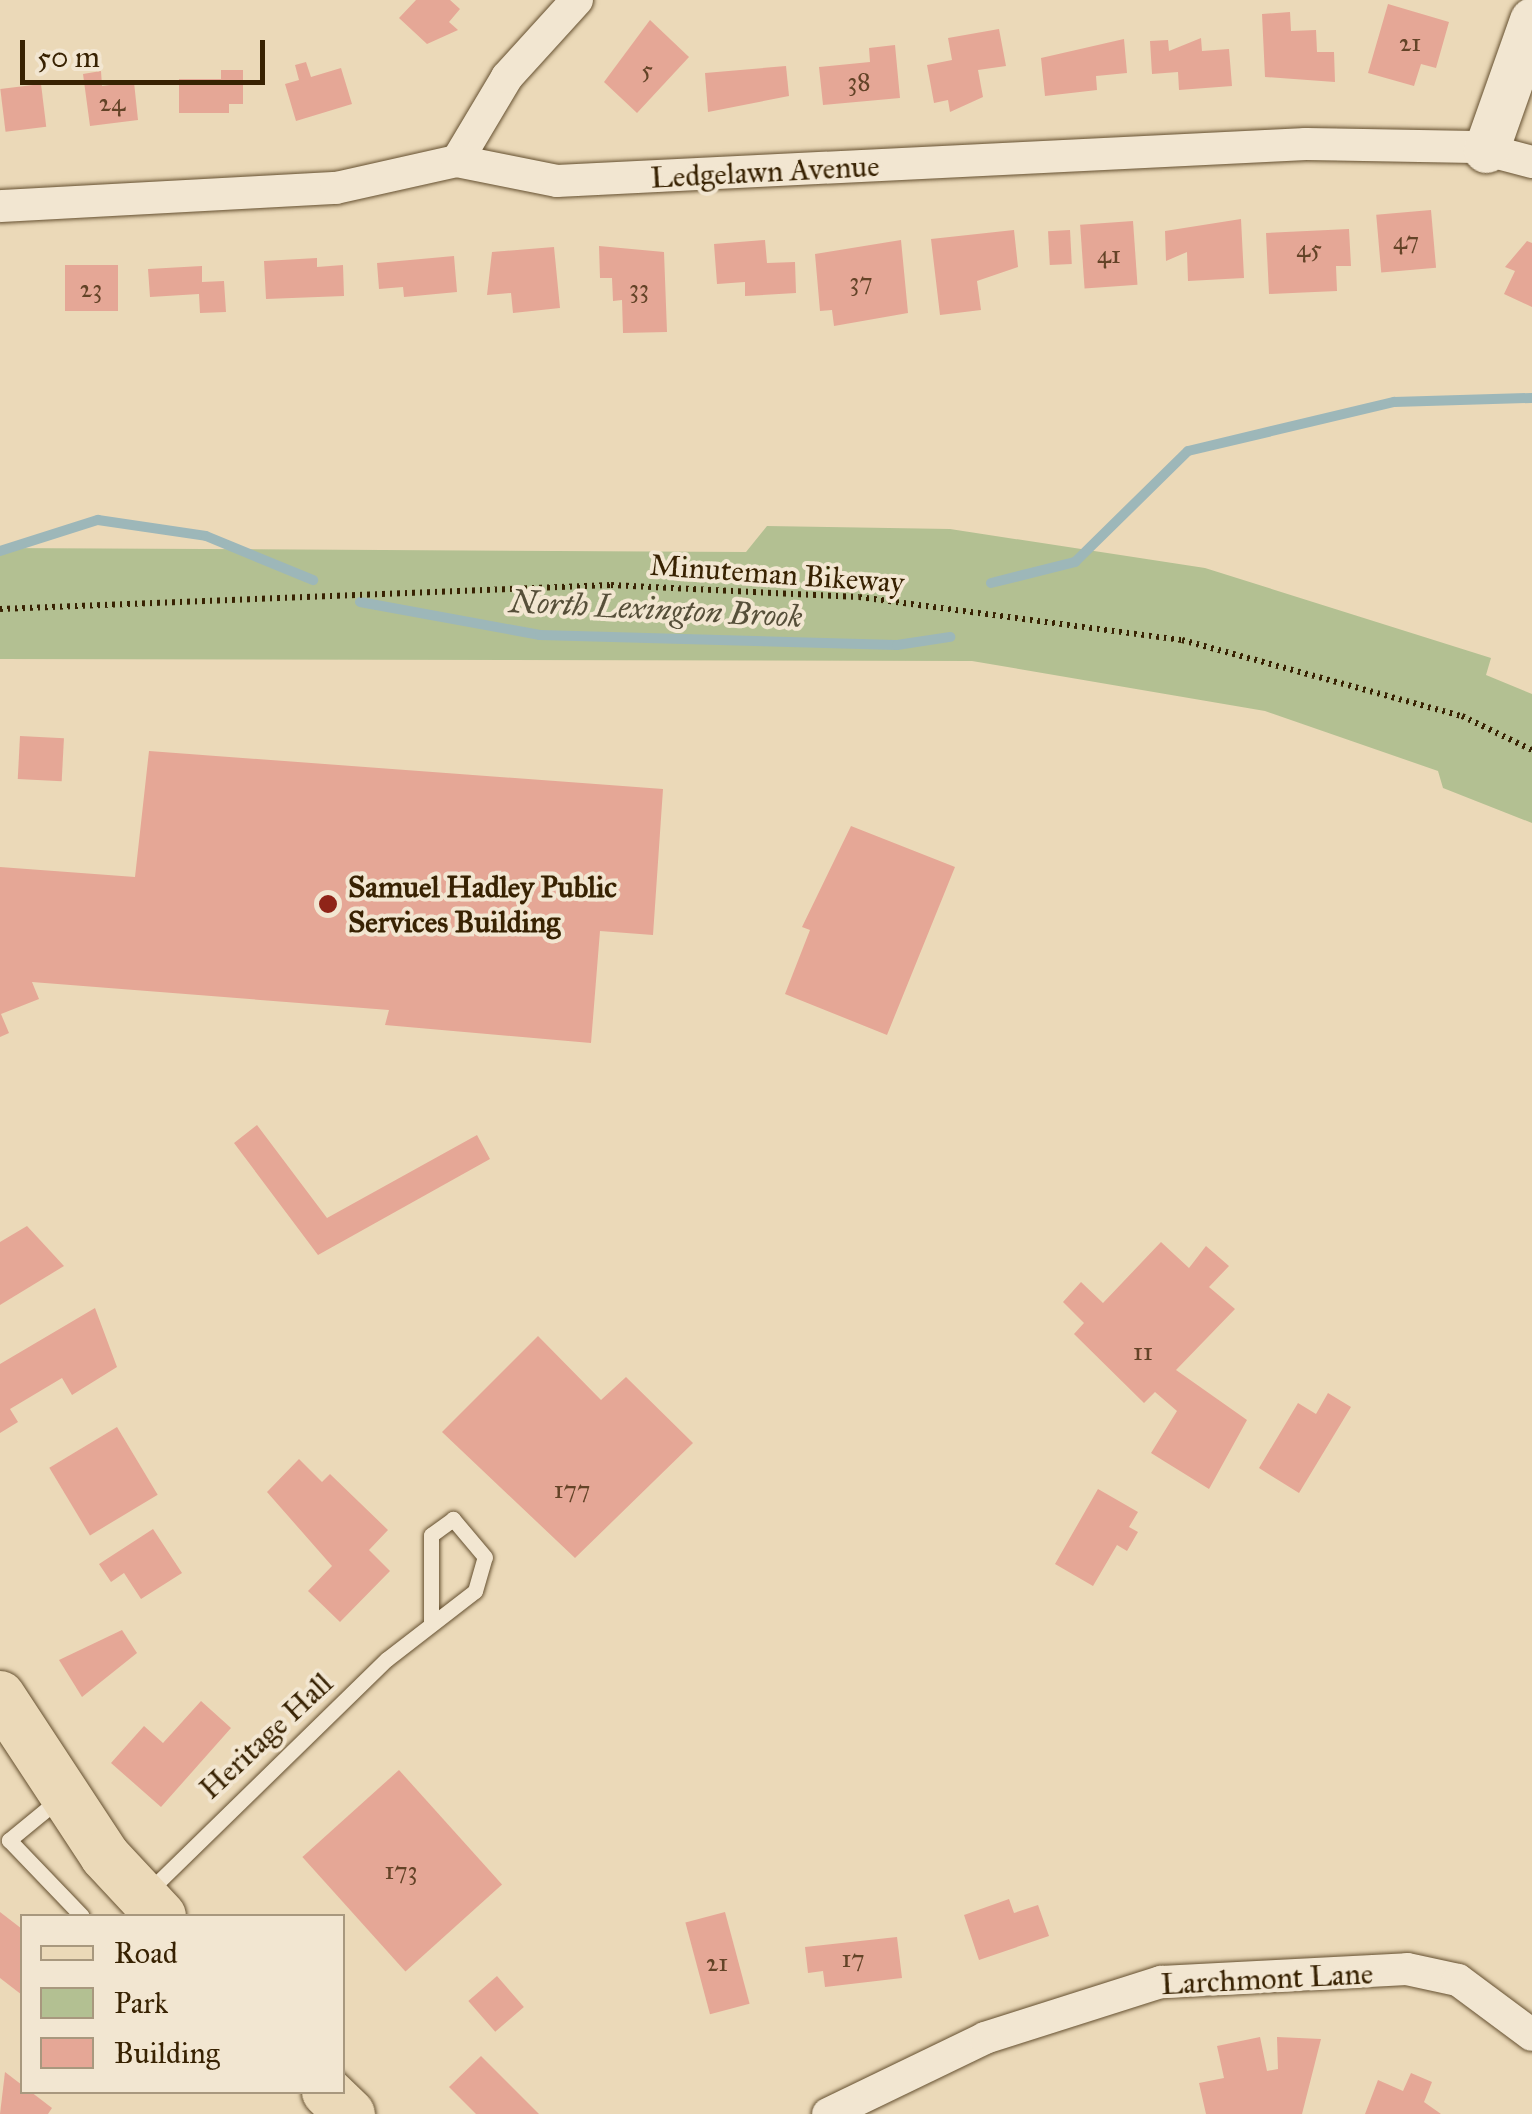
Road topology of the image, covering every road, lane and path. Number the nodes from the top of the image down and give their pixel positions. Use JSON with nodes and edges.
{"nodes":[{"id":1,"x":577,"y":0,"type":"edge"},
{"id":2,"x":1532,"y":20,"type":"edge"},
{"id":3,"x":1486,"y":150,"type":"junction"},
{"id":4,"x":457,"y":161,"type":"junction"},
{"id":5,"x":1532,"y":162,"type":"edge"},
{"id":6,"x":0,"y":206,"type":"edge"},
{"id":7,"x":0,"y":609,"type":"edge"},
{"id":8,"x":1532,"y":750,"type":"edge"},
{"id":9,"x":431,"y":1622,"type":"junction"},
{"id":10,"x":0,"y":1696,"type":"edge"},
{"id":11,"x":64,"y":1794,"type":"junction"},
{"id":12,"x":153,"y":1907,"type":"edge"},
{"id":13,"x":80,"y":1914,"type":"edge"},
{"id":14,"x":1532,"y":2035,"type":"edge"},
{"id":15,"x":330,"y":2094,"type":"edge"},
{"id":16,"x":350,"y":2114,"type":"edge"},
{"id":17,"x":828,"y":2114,"type":"edge"}],
"edges":[{"from":1,"to":4,"type":"street"},
{"from":2,"to":3,"type":"street"},
{"from":3,"to":4,"type":"street","name":"Ledgelawn Avenue"},
{"from":3,"to":5,"type":"street","name":"Ledgelawn Avenue"},
{"from":4,"to":6,"type":"street","name":"Ledgelawn Avenue"},
{"from":7,"to":8,"type":"path","name":"Minuteman Bikeway"},
{"from":9,"to":9,"type":"lane","name":"Heritage Hall"},
{"from":9,"to":12,"type":"lane","name":"Heritage Hall"},
{"from":10,"to":11,"type":"main road"},
{"from":11,"to":12,"type":"main road"},
{"from":11,"to":13,"type":"lane"},
{"from":14,"to":17,"type":"street","name":"Larchmont Lane"},
{"from":15,"to":16,"type":"main road"}]}
